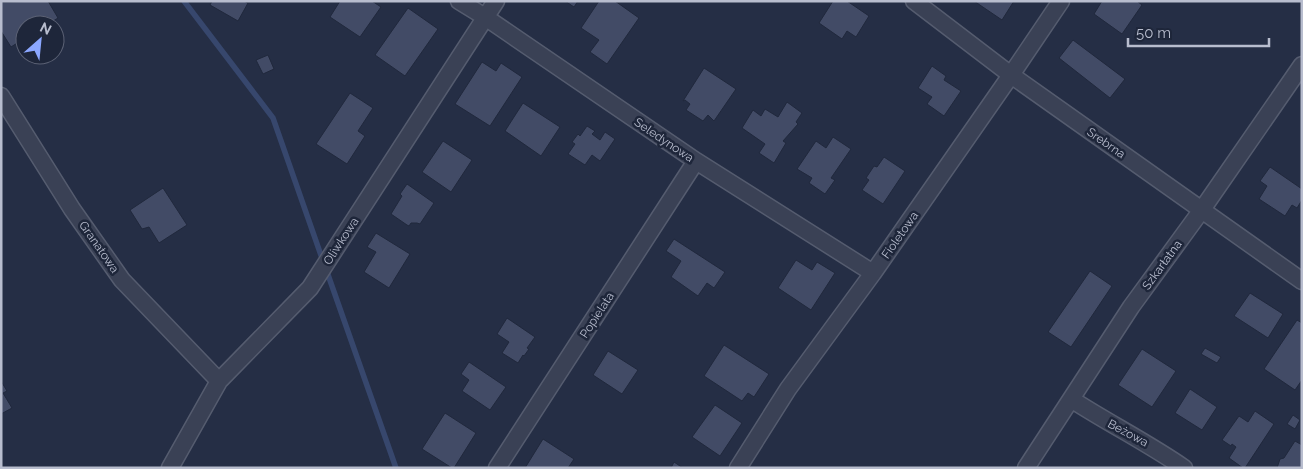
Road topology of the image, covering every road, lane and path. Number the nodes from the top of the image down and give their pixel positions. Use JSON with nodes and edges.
{"nodes":[{"id":1,"x":459,"y":1,"type":"edge"},
{"id":2,"x":496,"y":1,"type":"edge"},
{"id":3,"x":914,"y":1,"type":"edge"},
{"id":4,"x":1061,"y":1,"type":"edge"},
{"id":5,"x":485,"y":16,"type":"junction"},
{"id":6,"x":1302,"y":65,"type":"edge"},
{"id":7,"x":1011,"y":75,"type":"junction"},
{"id":8,"x":1,"y":96,"type":"edge"},
{"id":9,"x":696,"y":162,"type":"junction"},
{"id":10,"x":1201,"y":210,"type":"junction"},
{"id":11,"x":873,"y":273,"type":"junction"},
{"id":12,"x":1302,"y":281,"type":"edge"},
{"id":13,"x":219,"y":381,"type":"junction"},
{"id":14,"x":1071,"y":399,"type":"junction"},
{"id":15,"x":170,"y":468,"type":"edge"},
{"id":16,"x":497,"y":468,"type":"edge"},
{"id":17,"x":738,"y":468,"type":"edge"},
{"id":18,"x":1026,"y":468,"type":"edge"},
{"id":19,"x":1184,"y":468,"type":"edge"}],
"edges":[{"from":1,"to":5,"type":"street","name":"Seledynowa"},
{"from":2,"to":5,"type":"street","name":"Oliwkowa"},
{"from":3,"to":7,"type":"street","name":"Srebrna"},
{"from":4,"to":7,"type":"street","name":"Fioletowa"},
{"from":5,"to":9,"type":"street","name":"Seledynowa"},
{"from":5,"to":13,"type":"street","name":"Oliwkowa"},
{"from":6,"to":10,"type":"street","name":"Szkarłatna"},
{"from":7,"to":10,"type":"street","name":"Srebrna"},
{"from":7,"to":11,"type":"street","name":"Fioletowa"},
{"from":8,"to":13,"type":"street","name":"Granatowa"},
{"from":9,"to":11,"type":"street","name":"Seledynowa"},
{"from":9,"to":16,"type":"street","name":"Popielata"},
{"from":10,"to":12,"type":"street","name":"Srebrna"},
{"from":10,"to":14,"type":"street","name":"Szkarłatna"},
{"from":11,"to":17,"type":"street","name":"Fioletowa"},
{"from":13,"to":15,"type":"street","name":"Oliwkowa"},
{"from":14,"to":18,"type":"street","name":"Szkarłatna"},
{"from":14,"to":19,"type":"street","name":"Beżowa"}]}
